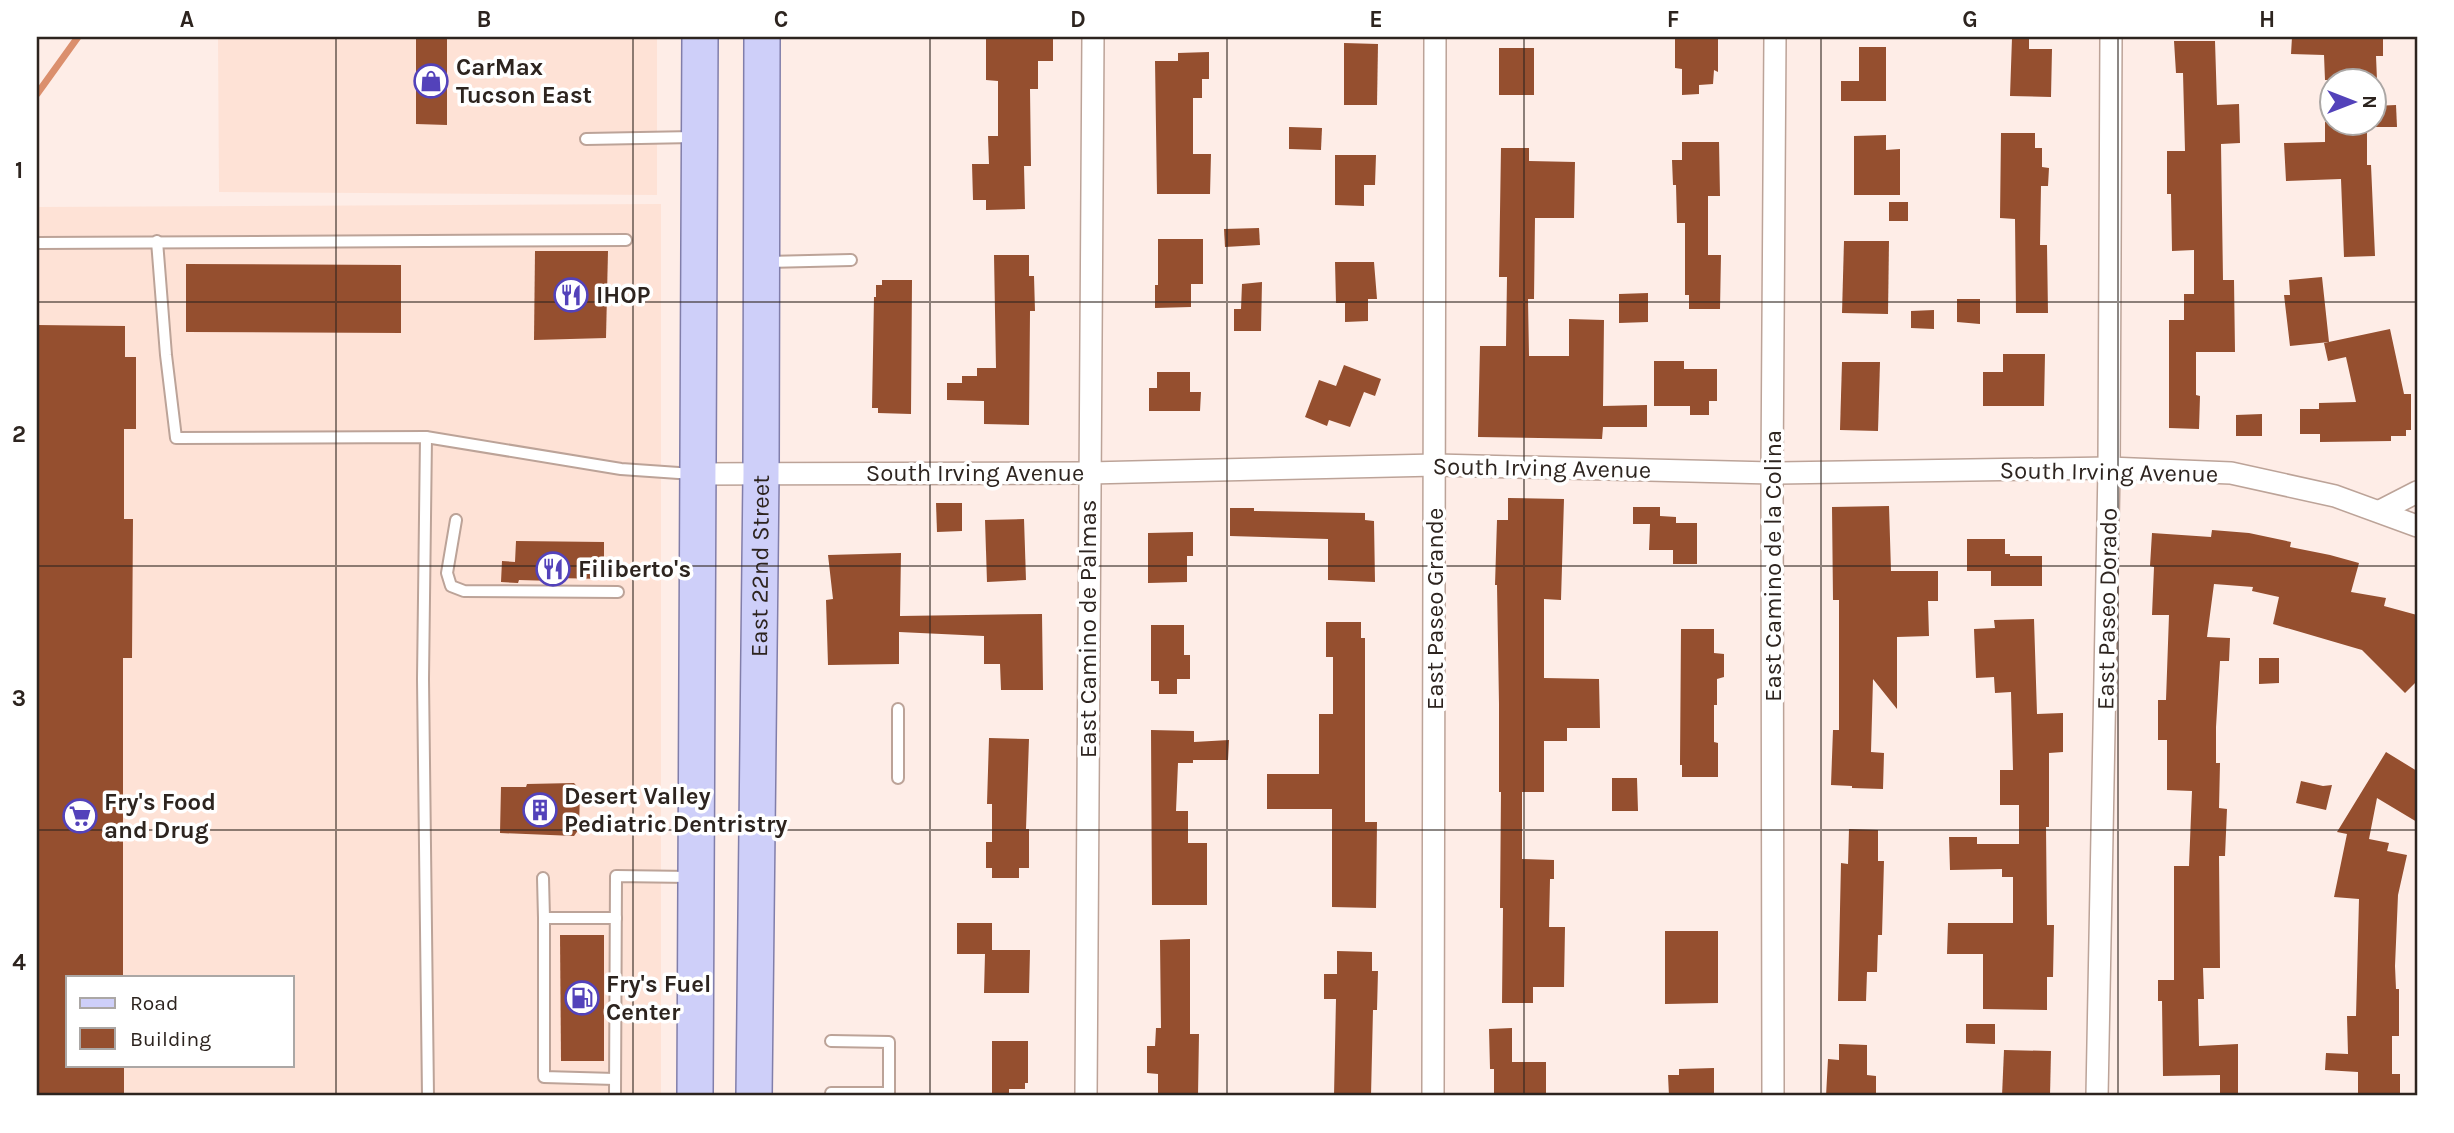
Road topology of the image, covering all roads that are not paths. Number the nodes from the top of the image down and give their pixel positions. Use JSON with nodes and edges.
{"nodes":[{"id":1,"x":701,"y":37,"type":"edge"},
{"id":2,"x":762,"y":37,"type":"edge"},
{"id":3,"x":1093,"y":37,"type":"edge"},
{"id":4,"x":1435,"y":37,"type":"edge"},
{"id":5,"x":1775,"y":37,"type":"edge"},
{"id":6,"x":2111,"y":37,"type":"edge"},
{"id":7,"x":700,"y":137,"type":"junction"},
{"id":8,"x":586,"y":139,"type":"dead end"},
{"id":9,"x":626,"y":240,"type":"dead end"},
{"id":10,"x":157,"y":242,"type":"junction"},
{"id":11,"x":37,"y":243,"type":"edge"},
{"id":12,"x":851,"y":260,"type":"dead end"},
{"id":13,"x":761,"y":262,"type":"junction"},
{"id":14,"x":426,"y":437,"type":"junction"},
{"id":15,"x":1436,"y":466,"type":"junction"},
{"id":16,"x":2109,"y":468,"type":"junction"},
{"id":17,"x":1089,"y":472,"type":"junction"},
{"id":18,"x":1772,"y":472,"type":"junction"},
{"id":19,"x":699,"y":474,"type":"junction"},
{"id":20,"x":761,"y":474,"type":"junction"},
{"id":21,"x":2417,"y":492,"type":"edge"},
{"id":22,"x":2380,"y":511,"type":"junction"},
{"id":23,"x":456,"y":520,"type":"dead end"},
{"id":24,"x":2417,"y":526,"type":"edge"},
{"id":25,"x":618,"y":592,"type":"dead end"},
{"id":26,"x":898,"y":709,"type":"dead end"},
{"id":27,"x":898,"y":778,"type":"dead end"},
{"id":28,"x":697,"y":877,"type":"junction"},
{"id":29,"x":543,"y":878,"type":"dead end"},
{"id":30,"x":544,"y":918,"type":"junction"},
{"id":31,"x":616,"y":918,"type":"junction"},
{"id":32,"x":831,"y":1041,"type":"dead end"},
{"id":33,"x":615,"y":1079,"type":"junction"},
{"id":34,"x":831,"y":1093,"type":"dead end"},
{"id":35,"x":889,"y":1095,"type":"edge"},
{"id":36,"x":428,"y":1096,"type":"edge"},
{"id":37,"x":615,"y":1096,"type":"edge"},
{"id":38,"x":695,"y":1096,"type":"edge"},
{"id":39,"x":754,"y":1096,"type":"edge"},
{"id":40,"x":1086,"y":1096,"type":"edge"},
{"id":41,"x":1433,"y":1096,"type":"edge"},
{"id":42,"x":1773,"y":1096,"type":"edge"},
{"id":43,"x":2097,"y":1096,"type":"edge"}],
"edges":[{"from":1,"to":7,"type":"main road"},
{"from":2,"to":13,"type":"main road","name":"East 22nd Street"},
{"from":3,"to":17,"type":"street","name":"East Camino de Palmas"},
{"from":4,"to":15,"type":"street","name":"East Paseo Grande"},
{"from":5,"to":18,"type":"street","name":"East Camino de la Colina"},
{"from":6,"to":16,"type":"street","name":"East Paseo Dorado"},
{"from":7,"to":8,"type":"lane"},
{"from":7,"to":19,"type":"main road"},
{"from":9,"to":10,"type":"lane"},
{"from":10,"to":11,"type":"lane"},
{"from":10,"to":14,"type":"lane"},
{"from":12,"to":13,"type":"lane"},
{"from":13,"to":20,"type":"main road","name":"East 22nd Street"},
{"from":14,"to":19,"type":"lane"},
{"from":14,"to":36,"type":"lane"},
{"from":15,"to":17,"type":"street","name":"South Irving Avenue"},
{"from":15,"to":18,"type":"street","name":"South Irving Avenue"},
{"from":15,"to":41,"type":"street","name":"East Paseo Grande"},
{"from":16,"to":18,"type":"street","name":"South Irving Avenue"},
{"from":16,"to":22,"type":"street","name":"South Irving Avenue"},
{"from":16,"to":43,"type":"street","name":"East Paseo Dorado"},
{"from":17,"to":20,"type":"street","name":"South Irving Avenue"},
{"from":17,"to":40,"type":"street","name":"East Camino de Palmas"},
{"from":18,"to":42,"type":"street","name":"East Camino de la Colina"},
{"from":19,"to":20,"type":"street","name":"South Irving Avenue"},
{"from":19,"to":28,"type":"main road"},
{"from":20,"to":39,"type":"main road","name":"East 22nd Street"},
{"from":21,"to":22,"type":"street"},
{"from":22,"to":24,"type":"street","name":"South Irving Avenue"},
{"from":23,"to":25,"type":"lane"},
{"from":26,"to":27,"type":"lane"},
{"from":28,"to":31,"type":"lane"},
{"from":28,"to":38,"type":"main road"},
{"from":29,"to":30,"type":"lane"},
{"from":30,"to":31,"type":"lane"},
{"from":30,"to":33,"type":"lane"},
{"from":31,"to":33,"type":"lane"},
{"from":32,"to":35,"type":"lane"},
{"from":33,"to":37,"type":"lane"},
{"from":34,"to":35,"type":"lane"}]}
